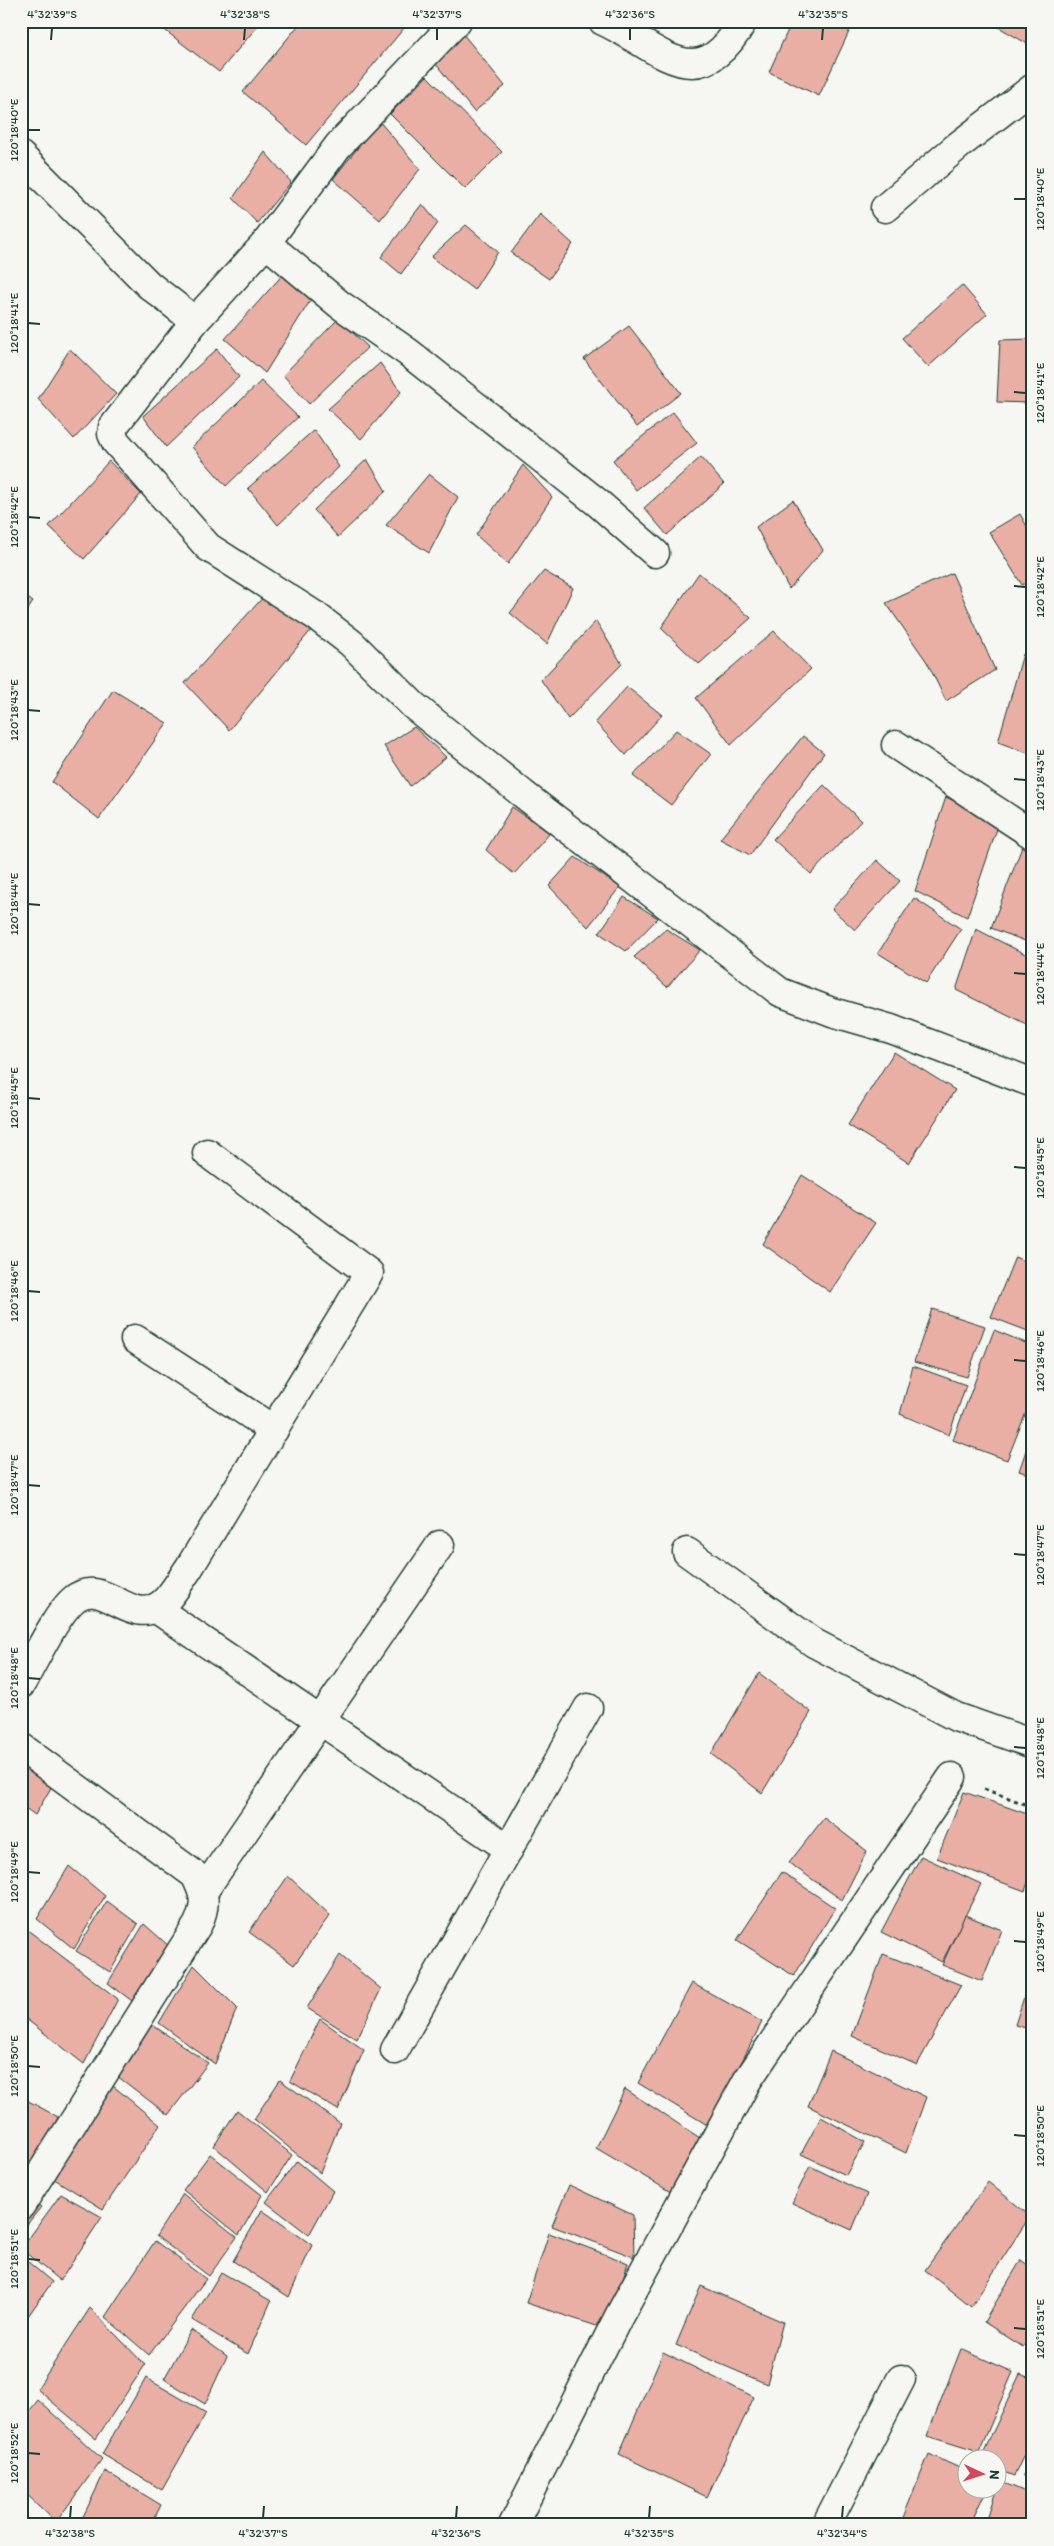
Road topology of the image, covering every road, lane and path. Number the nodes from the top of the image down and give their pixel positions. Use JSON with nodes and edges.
{"nodes":[{"id":1,"x":456,"y":21,"type":"edge"},
{"id":2,"x":603,"y":21,"type":"edge"},
{"id":3,"x":743,"y":21,"type":"edge"},
{"id":4,"x":1033,"y":88,"type":"edge"},
{"id":5,"x":21,"y":156,"type":"edge"},
{"id":6,"x":885,"y":208,"type":"dead end"},
{"id":7,"x":266,"y":243,"type":"junction"},
{"id":8,"x":195,"y":321,"type":"junction"},
{"id":9,"x":655,"y":553,"type":"dead end"},
{"id":10,"x":896,"y":745,"type":"dead end"},
{"id":11,"x":1033,"y":834,"type":"edge"},
{"id":12,"x":1033,"y":1082,"type":"edge"},
{"id":13,"x":207,"y":1153,"type":"dead end"},
{"id":14,"x":135,"y":1339,"type":"dead end"},
{"id":15,"x":274,"y":1430,"type":"junction"},
{"id":16,"x":440,"y":1545,"type":"dead end"},
{"id":17,"x":687,"y":1552,"type":"dead end"},
{"id":18,"x":156,"y":1608,"type":"junction"},
{"id":19,"x":21,"y":1684,"type":"edge"},
{"id":20,"x":588,"y":1708,"type":"dead end"},
{"id":21,"x":321,"y":1720,"type":"junction"},
{"id":22,"x":1033,"y":1744,"type":"edge"},
{"id":23,"x":21,"y":1747,"type":"edge"},
{"id":24,"x":952,"y":1777,"type":"joint"},
{"id":25,"x":1033,"y":1807,"type":"edge"},
{"id":26,"x":510,"y":1849,"type":"junction"},
{"id":27,"x":203,"y":1892,"type":"junction"},
{"id":28,"x":395,"y":2050,"type":"dead end"},
{"id":29,"x":21,"y":2205,"type":"edge"},
{"id":30,"x":901,"y":2379,"type":"dead end"},
{"id":31,"x":513,"y":2525,"type":"edge"},
{"id":32,"x":826,"y":2525,"type":"edge"}],
"edges":[{"from":1,"to":7,"type":"street"},
{"from":2,"to":3,"type":"street"},
{"from":4,"to":6,"type":"street"},
{"from":5,"to":8,"type":"street"},
{"from":7,"to":8,"type":"street"},
{"from":7,"to":9,"type":"street"},
{"from":8,"to":12,"type":"street"},
{"from":10,"to":11,"type":"street"},
{"from":13,"to":15,"type":"street"},
{"from":14,"to":15,"type":"street"},
{"from":15,"to":18,"type":"street"},
{"from":16,"to":21,"type":"street"},
{"from":17,"to":22,"type":"street"},
{"from":18,"to":19,"type":"street"},
{"from":18,"to":21,"type":"street"},
{"from":20,"to":26,"type":"street"},
{"from":21,"to":26,"type":"street"},
{"from":21,"to":27,"type":"street"},
{"from":23,"to":27,"type":"street"},
{"from":24,"to":25,"type":"path"},
{"from":24,"to":31,"type":"street"},
{"from":26,"to":28,"type":"street"},
{"from":27,"to":29,"type":"street"},
{"from":30,"to":32,"type":"street"}]}
